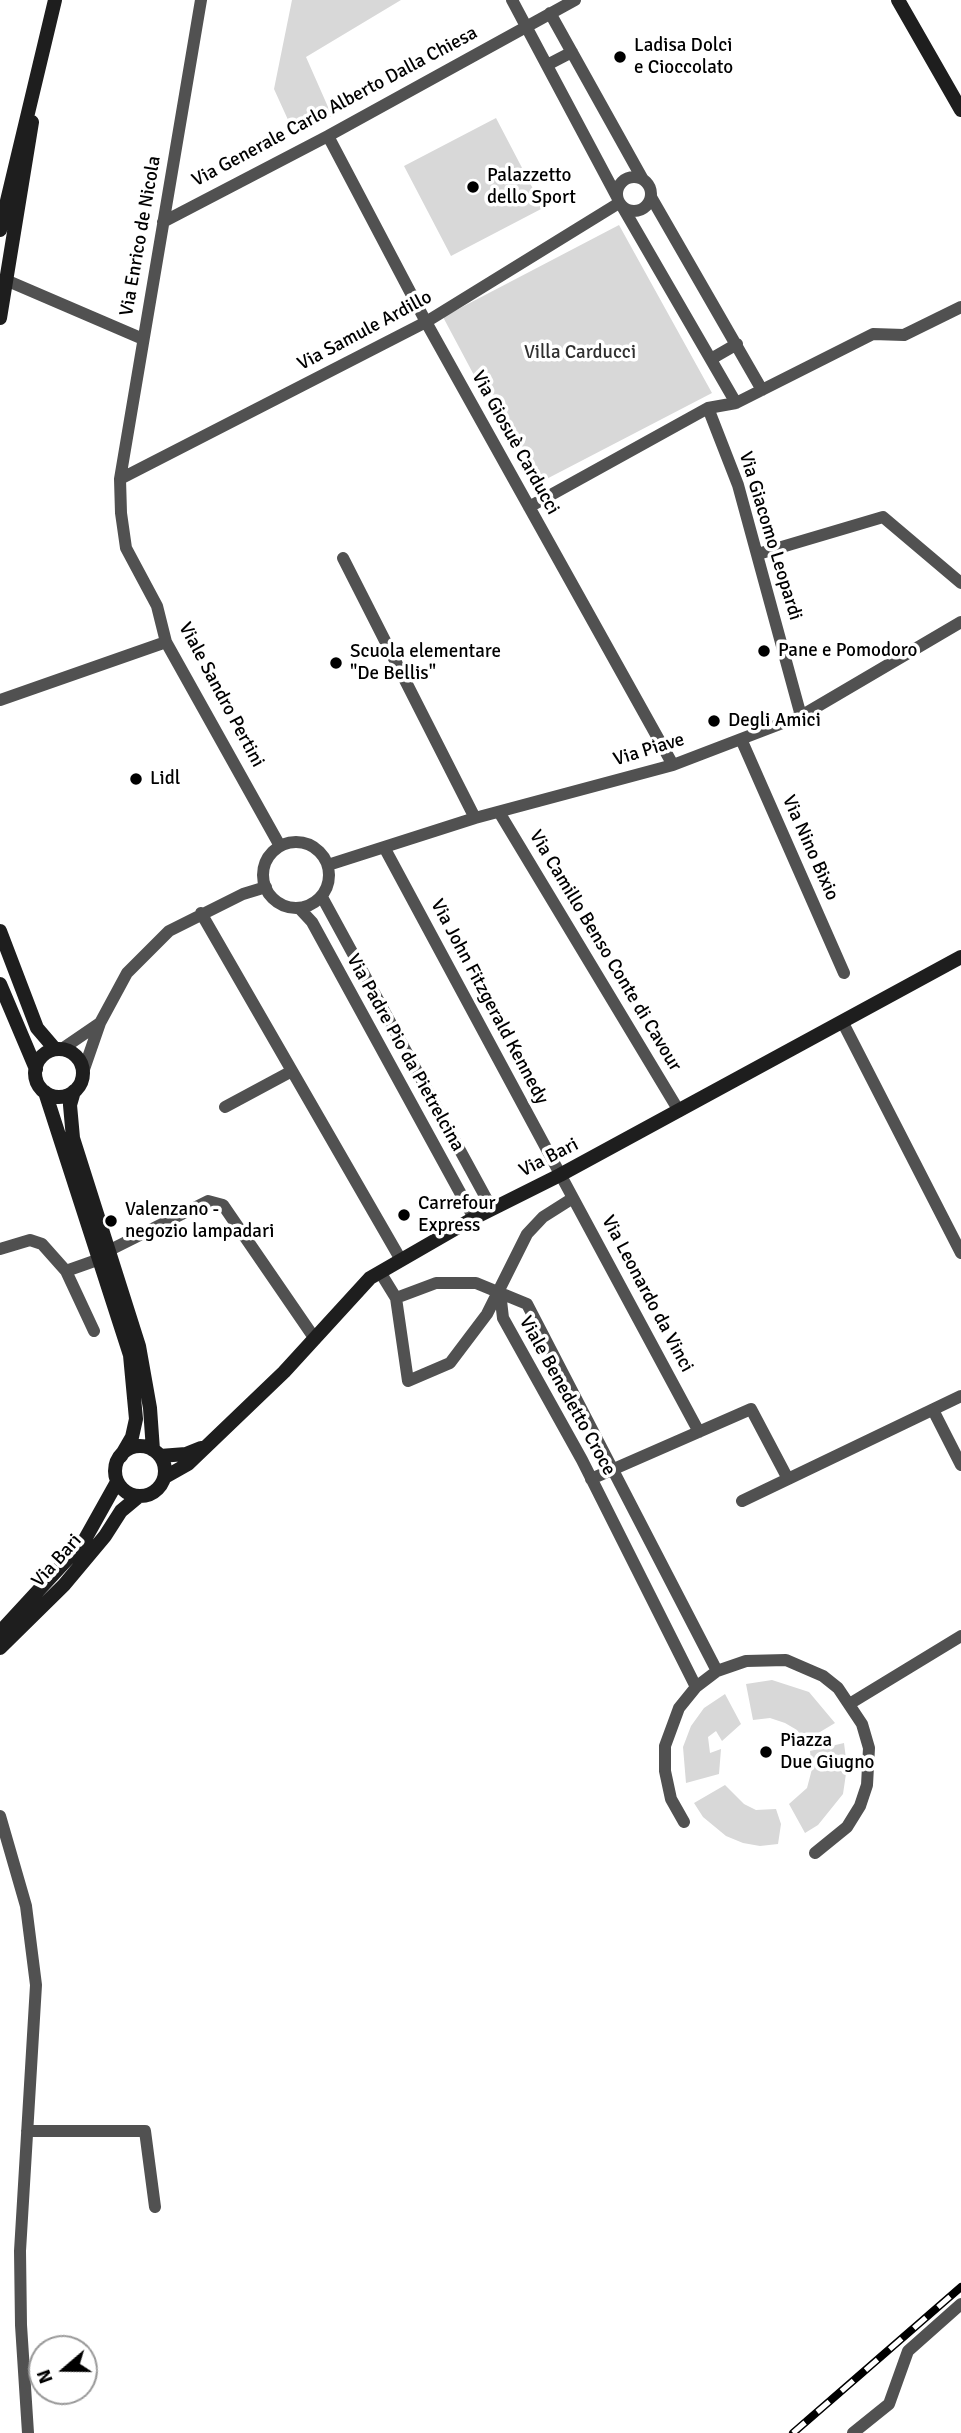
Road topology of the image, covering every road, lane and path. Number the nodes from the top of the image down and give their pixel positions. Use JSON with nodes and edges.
{"nodes":[{"id":1,"x":55,"y":0,"type":"edge"},
{"id":2,"x":201,"y":0,"type":"edge"},
{"id":3,"x":512,"y":0,"type":"edge"},
{"id":4,"x":575,"y":0,"type":"edge"},
{"id":5,"x":898,"y":0,"type":"edge"},
{"id":6,"x":550,"y":13,"type":"junction"},
{"id":7,"x":526,"y":26,"type":"junction"},
{"id":8,"x":572,"y":51,"type":"junction"},
{"id":9,"x":547,"y":65,"type":"junction"},
{"id":10,"x":36,"y":88,"type":"junction"},
{"id":11,"x":961,"y":110,"type":"edge"},
{"id":12,"x":328,"y":136,"type":"junction"},
{"id":13,"x":642,"y":178,"type":"junction"},
{"id":14,"x":651,"y":197,"type":"junction"},
{"id":15,"x":620,"y":202,"type":"junction"},
{"id":16,"x":163,"y":222,"type":"junction"},
{"id":17,"x":0,"y":230,"type":"edge"},
{"id":18,"x":8,"y":281,"type":"junction"},
{"id":19,"x":961,"y":307,"type":"edge"},
{"id":20,"x":0,"y":318,"type":"edge"},
{"id":21,"x":426,"y":322,"type":"junction"},
{"id":22,"x":143,"y":339,"type":"junction"},
{"id":23,"x":737,"y":344,"type":"junction"},
{"id":24,"x":711,"y":359,"type":"junction"},
{"id":25,"x":762,"y":390,"type":"junction"},
{"id":26,"x":736,"y":403,"type":"junction"},
{"id":27,"x":708,"y":408,"type":"junction"},
{"id":28,"x":120,"y":479,"type":"junction"},
{"id":29,"x":528,"y":507,"type":"junction"},
{"id":30,"x":758,"y":554,"type":"junction"},
{"id":31,"x":343,"y":558,"type":"dead end"},
{"id":32,"x":961,"y":583,"type":"edge"},
{"id":33,"x":961,"y":622,"type":"edge"},
{"id":34,"x":166,"y":642,"type":"junction"},
{"id":35,"x":0,"y":700,"type":"edge"},
{"id":36,"x":801,"y":716,"type":"junction"},
{"id":37,"x":741,"y":739,"type":"junction"},
{"id":38,"x":673,"y":765,"type":"junction"},
{"id":39,"x":499,"y":812,"type":"junction"},
{"id":40,"x":475,"y":818,"type":"junction"},
{"id":41,"x":280,"y":846,"type":"junction"},
{"id":42,"x":384,"y":847,"type":"junction"},
{"id":43,"x":328,"y":865,"type":"junction"},
{"id":44,"x":265,"y":887,"type":"junction"},
{"id":45,"x":321,"y":897,"type":"junction"},
{"id":46,"x":299,"y":908,"type":"junction"},
{"id":47,"x":201,"y":913,"type":"junction"},
{"id":48,"x":0,"y":931,"type":"edge"},
{"id":49,"x":961,"y":957,"type":"edge"},
{"id":50,"x":844,"y":973,"type":"dead end"},
{"id":51,"x":0,"y":984,"type":"edge"},
{"id":52,"x":100,"y":1023,"type":"junction"},
{"id":53,"x":844,"y":1023,"type":"junction"},
{"id":54,"x":58,"y":1049,"type":"junction"},
{"id":55,"x":36,"y":1069,"type":"junction"},
{"id":56,"x":292,"y":1071,"type":"junction"},
{"id":57,"x":83,"y":1072,"type":"junction"},
{"id":58,"x":74,"y":1091,"type":"junction"},
{"id":59,"x":45,"y":1092,"type":"junction"},
{"id":60,"x":225,"y":1107,"type":"dead end"},
{"id":61,"x":679,"y":1111,"type":"junction"},
{"id":62,"x":560,"y":1175,"type":"junction"},
{"id":63,"x":573,"y":1198,"type":"junction"},
{"id":64,"x":492,"y":1209,"type":"junction"},
{"id":65,"x":474,"y":1218,"type":"junction"},
{"id":66,"x":0,"y":1248,"type":"edge"},
{"id":67,"x":961,"y":1253,"type":"edge"},
{"id":68,"x":105,"y":1254,"type":"junction"},
{"id":69,"x":401,"y":1259,"type":"junction"},
{"id":70,"x":66,"y":1271,"type":"junction"},
{"id":71,"x":380,"y":1272,"type":"junction"},
{"id":72,"x":500,"y":1292,"type":"junction"},
{"id":73,"x":396,"y":1298,"type":"junction"},
{"id":74,"x":94,"y":1331,"type":"dead end"},
{"id":75,"x":315,"y":1339,"type":"junction"},
{"id":76,"x":961,"y":1396,"type":"edge"},
{"id":77,"x":933,"y":1410,"type":"junction"},
{"id":78,"x":699,"y":1432,"type":"junction"},
{"id":79,"x":209,"y":1444,"type":"junction"},
{"id":80,"x":156,"y":1453,"type":"junction"},
{"id":81,"x":121,"y":1456,"type":"junction"},
{"id":82,"x":961,"y":1465,"type":"edge"},
{"id":83,"x":613,"y":1469,"type":"junction"},
{"id":84,"x":164,"y":1477,"type":"junction"},
{"id":85,"x":591,"y":1479,"type":"junction"},
{"id":86,"x":788,"y":1479,"type":"junction"},
{"id":87,"x":117,"y":1482,"type":"junction"},
{"id":88,"x":139,"y":1496,"type":"junction"},
{"id":89,"x":742,"y":1501,"type":"dead end"},
{"id":90,"x":961,"y":1636,"type":"edge"},
{"id":91,"x":3,"y":1643,"type":"edge"},
{"id":92,"x":717,"y":1671,"type":"junction"},
{"id":93,"x":696,"y":1687,"type":"junction"},
{"id":94,"x":851,"y":1703,"type":"junction"},
{"id":95,"x":0,"y":1816,"type":"edge"},
{"id":96,"x":684,"y":1822,"type":"dead end"},
{"id":97,"x":815,"y":1853,"type":"dead end"},
{"id":98,"x":27,"y":2131,"type":"junction"},
{"id":99,"x":155,"y":2207,"type":"dead end"},
{"id":100,"x":961,"y":2304,"type":"edge"},
{"id":101,"x":28,"y":2433,"type":"edge"},
{"id":102,"x":853,"y":2433,"type":"edge"}],
"edges":[{"from":1,"to":10,"type":"main road"},
{"from":2,"to":16,"type":"street","name":"Via Enrico de Nicola"},
{"from":3,"to":7,"type":"street"},
{"from":4,"to":6,"type":"street","name":"Via Generale Carlo Alberto Dalla Chiesa"},
{"from":5,"to":11,"type":"main road"},
{"from":6,"to":7,"type":"street","name":"Via Generale Carlo Alberto Dalla Chiesa"},
{"from":6,"to":8,"type":"street"},
{"from":7,"to":9,"type":"street"},
{"from":7,"to":12,"type":"street","name":"Via Generale Carlo Alberto Dalla Chiesa"},
{"from":8,"to":9,"type":"street"},
{"from":8,"to":13,"type":"street"},
{"from":9,"to":15,"type":"street"},
{"from":10,"to":17,"type":"main road"},
{"from":10,"to":18,"type":"main road"},
{"from":12,"to":16,"type":"street","name":"Via Generale Carlo Alberto Dalla Chiesa"},
{"from":12,"to":21,"type":"street","name":"Via Giosuè Carducci"},
{"from":13,"to":14,"type":"street"},
{"from":13,"to":15,"type":"street"},
{"from":14,"to":15,"type":"street"},
{"from":14,"to":23,"type":"street"},
{"from":15,"to":21,"type":"street","name":"Via Samule Ardillo"},
{"from":15,"to":24,"type":"street"},
{"from":16,"to":22,"type":"street","name":"Via Enrico de Nicola"},
{"from":18,"to":20,"type":"main road"},
{"from":18,"to":22,"type":"street"},
{"from":19,"to":25,"type":"street"},
{"from":21,"to":28,"type":"street","name":"Via Samule Ardillo"},
{"from":21,"to":29,"type":"street","name":"Via Giosuè Carducci"},
{"from":22,"to":28,"type":"street","name":"Via Enrico de Nicola"},
{"from":23,"to":24,"type":"street"},
{"from":23,"to":25,"type":"street"},
{"from":24,"to":26,"type":"street"},
{"from":25,"to":26,"type":"street"},
{"from":26,"to":27,"type":"street"},
{"from":27,"to":29,"type":"street"},
{"from":27,"to":30,"type":"street","name":"Via Giacomo Leopardi"},
{"from":28,"to":34,"type":"street","name":"Viale Sandro Pertini"},
{"from":29,"to":38,"type":"street","name":"Via Giosuè Carducci"},
{"from":30,"to":32,"type":"street"},
{"from":30,"to":36,"type":"street","name":"Via Giacomo Leopardi"},
{"from":31,"to":40,"type":"street"},
{"from":33,"to":36,"type":"street","name":"Via Piave"},
{"from":34,"to":35,"type":"street"},
{"from":34,"to":41,"type":"street","name":"Viale Sandro Pertini"},
{"from":36,"to":37,"type":"street","name":"Via Piave"},
{"from":37,"to":38,"type":"street","name":"Via Piave"},
{"from":37,"to":50,"type":"street","name":"Via Nino Bixio"},
{"from":38,"to":39,"type":"street","name":"Via Piave"},
{"from":39,"to":40,"type":"street","name":"Via Piave"},
{"from":39,"to":61,"type":"street","name":"Via Camillo Benso Conte di Cavour"},
{"from":40,"to":42,"type":"street","name":"Via Piave"},
{"from":41,"to":43,"type":"street"},
{"from":41,"to":44,"type":"street"},
{"from":42,"to":43,"type":"street","name":"Via Piave"},
{"from":42,"to":62,"type":"street","name":"Via John Fitzgerald Kennedy"},
{"from":43,"to":45,"type":"street"},
{"from":44,"to":46,"type":"street"},
{"from":44,"to":47,"type":"street"},
{"from":45,"to":46,"type":"street"},
{"from":45,"to":64,"type":"street","name":"Via Padre Pio da Pietrelcina"},
{"from":46,"to":65,"type":"street","name":"Via Padre Pio da Pietrelcina"},
{"from":47,"to":52,"type":"street"},
{"from":47,"to":56,"type":"street"},
{"from":48,"to":54,"type":"main road"},
{"from":49,"to":53,"type":"main road","name":"Via Bari"},
{"from":51,"to":55,"type":"main road"},
{"from":52,"to":54,"type":"street"},
{"from":52,"to":57,"type":"street"},
{"from":53,"to":61,"type":"main road","name":"Via Bari"},
{"from":53,"to":67,"type":"street"},
{"from":54,"to":55,"type":"main road"},
{"from":54,"to":57,"type":"main road"},
{"from":55,"to":59,"type":"main road"},
{"from":56,"to":60,"type":"street"},
{"from":56,"to":69,"type":"street"},
{"from":57,"to":58,"type":"main road"},
{"from":58,"to":59,"type":"main road"},
{"from":58,"to":68,"type":"main road"},
{"from":59,"to":68,"type":"main road"},
{"from":61,"to":62,"type":"main road","name":"Via Bari"},
{"from":62,"to":63,"type":"street","name":"Via Leonardo da Vinci"},
{"from":62,"to":64,"type":"main road","name":"Via Bari"},
{"from":63,"to":72,"type":"street"},
{"from":63,"to":78,"type":"street","name":"Via Leonardo da Vinci"},
{"from":64,"to":65,"type":"main road","name":"Via Bari"},
{"from":65,"to":69,"type":"main road","name":"Via Bari"},
{"from":66,"to":70,"type":"street"},
{"from":68,"to":70,"type":"street"},
{"from":68,"to":75,"type":"street"},
{"from":68,"to":80,"type":"main road"},
{"from":68,"to":81,"type":"main road"},
{"from":69,"to":71,"type":"main road","name":"Via Bari"},
{"from":70,"to":74,"type":"street"},
{"from":71,"to":73,"type":"street"},
{"from":71,"to":75,"type":"main road","name":"Via Bari"},
{"from":72,"to":73,"type":"street"},
{"from":72,"to":73,"type":"street"},
{"from":72,"to":83,"type":"street","name":"Viale Benedetto Croce"},
{"from":72,"to":85,"type":"street","name":"Viale Benedetto Croce"},
{"from":75,"to":79,"type":"main road","name":"Via Bari"},
{"from":76,"to":77,"type":"street"},
{"from":77,"to":82,"type":"street"},
{"from":77,"to":86,"type":"street"},
{"from":78,"to":83,"type":"street"},
{"from":78,"to":86,"type":"street"},
{"from":79,"to":80,"type":"main road"},
{"from":79,"to":84,"type":"main road","name":"Via Bari"},
{"from":80,"to":81,"type":"main road"},
{"from":80,"to":84,"type":"main road"},
{"from":81,"to":87,"type":"main road"},
{"from":83,"to":85,"type":"street"},
{"from":83,"to":92,"type":"street","name":"Viale Benedetto Croce"},
{"from":84,"to":88,"type":"main road"},
{"from":85,"to":93,"type":"street","name":"Viale Benedetto Croce"},
{"from":86,"to":89,"type":"street"},
{"from":87,"to":88,"type":"main road"},
{"from":87,"to":91,"type":"main road","name":"Via Bari"},
{"from":88,"to":91,"type":"main road","name":"Via Bari"},
{"from":90,"to":94,"type":"street"},
{"from":92,"to":93,"type":"street"},
{"from":92,"to":94,"type":"street"},
{"from":93,"to":96,"type":"street"},
{"from":94,"to":97,"type":"street"},
{"from":95,"to":98,"type":"street"},
{"from":98,"to":99,"type":"street"},
{"from":98,"to":101,"type":"street"},
{"from":100,"to":102,"type":"street"}]}
